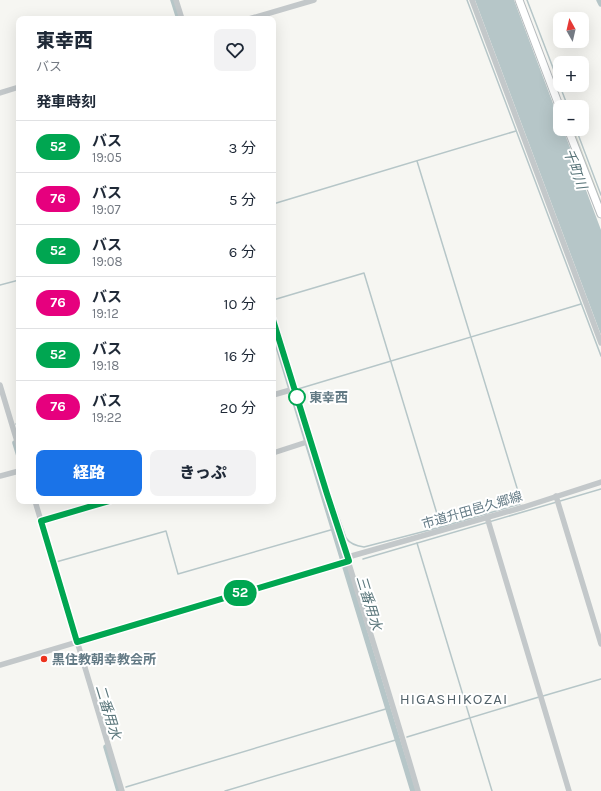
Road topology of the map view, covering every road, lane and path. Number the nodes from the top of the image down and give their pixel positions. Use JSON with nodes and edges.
{"nodes":[{"id":1,"x":176,"y":0,"type":"edge"},
{"id":2,"x":314,"y":0,"type":"edge"},
{"id":3,"x":472,"y":0,"type":"edge"},
{"id":4,"x":519,"y":0,"type":"edge"},
{"id":5,"x":181,"y":16,"type":"edge"},
{"id":6,"x":259,"y":16,"type":"edge"},
{"id":7,"x":16,"y":88,"type":"edge"},
{"id":8,"x":0,"y":93,"type":"edge"},
{"id":9,"x":557,"y":100,"type":"edge"},
{"id":10,"x":571,"y":136,"type":"edge"},
{"id":11,"x":601,"y":214,"type":"edge"},
{"id":12,"x":276,"y":331,"type":"edge"},
{"id":13,"x":601,"y":343,"type":"edge"},
{"id":14,"x":0,"y":385,"type":"edge"},
{"id":15,"x":292,"y":389,"type":"junction"},
{"id":16,"x":276,"y":394,"type":"edge"},
{"id":17,"x":16,"y":438,"type":"edge"},
{"id":18,"x":308,"y":442,"type":"junction"},
{"id":19,"x":276,"y":452,"type":"edge"},
{"id":20,"x":16,"y":472,"type":"edge"},
{"id":21,"x":0,"y":476,"type":"edge"},
{"id":22,"x":601,"y":482,"type":"edge"},
{"id":23,"x":557,"y":500,"type":"junction"},
{"id":24,"x":36,"y":504,"type":"edge"},
{"id":25,"x":99,"y":504,"type":"edge"},
{"id":26,"x":41,"y":521,"type":"junction"},
{"id":27,"x":488,"y":521,"type":"junction"},
{"id":28,"x":346,"y":561,"type":"junction"},
{"id":29,"x":75,"y":642,"type":"junction"},
{"id":30,"x":601,"y":644,"type":"edge"},
{"id":31,"x":0,"y":665,"type":"edge"},
{"id":32,"x":122,"y":791,"type":"edge"},
{"id":33,"x":418,"y":791,"type":"edge"},
{"id":34,"x":569,"y":791,"type":"edge"}],
"edges":[{"from":1,"to":5,"type":"street"},
{"from":2,"to":6,"type":"street"},
{"from":3,"to":13,"type":"street"},
{"from":4,"to":9,"type":"main road"},
{"from":7,"to":8,"type":"street"},
{"from":10,"to":11,"type":"main road"},
{"from":12,"to":15,"type":"street"},
{"from":14,"to":17,"type":"street"},
{"from":15,"to":16,"type":"street"},
{"from":15,"to":18,"type":"street"},
{"from":18,"to":19,"type":"street"},
{"from":18,"to":28,"type":"street"},
{"from":20,"to":21,"type":"street"},
{"from":22,"to":23,"type":"street","name":"市道升田邑久郷線"},
{"from":23,"to":27,"type":"street","name":"市道升田邑久郷線"},
{"from":23,"to":30,"type":"street"},
{"from":24,"to":26,"type":"street"},
{"from":25,"to":26,"type":"street"},
{"from":26,"to":29,"type":"street"},
{"from":27,"to":28,"type":"street","name":"市道升田邑久郷線"},
{"from":27,"to":34,"type":"street"},
{"from":28,"to":29,"type":"street","name":"市道升田邑久郷線"},
{"from":28,"to":33,"type":"street"},
{"from":29,"to":31,"type":"street","name":"市道升田邑久郷線"},
{"from":29,"to":32,"type":"street"}]}
